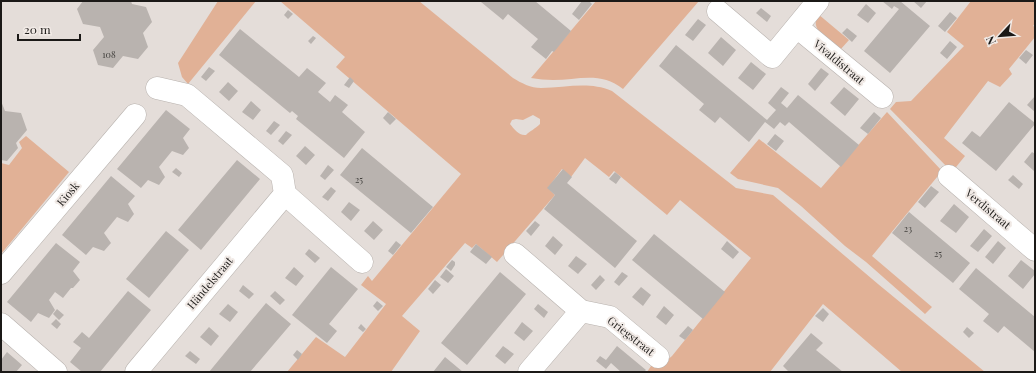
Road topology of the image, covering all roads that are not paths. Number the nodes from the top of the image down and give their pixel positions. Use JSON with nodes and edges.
{"nodes":[{"id":1,"x":818,"y":1,"type":"edge"},
{"id":2,"x":718,"y":12,"type":"dead end"},
{"id":3,"x":797,"y":27,"type":"junction"},
{"id":4,"x":157,"y":88,"type":"dead end"},
{"id":5,"x":882,"y":97,"type":"dead end"},
{"id":6,"x":135,"y":115,"type":"dead end"},
{"id":7,"x":949,"y":176,"type":"dead end"},
{"id":8,"x":285,"y":194,"type":"junction"},
{"id":9,"x":1032,"y":241,"type":"edge"},
{"id":10,"x":515,"y":254,"type":"dead end"},
{"id":11,"x":362,"y":262,"type":"dead end"},
{"id":12,"x":1,"y":273,"type":"edge"},
{"id":13,"x":581,"y":312,"type":"junction"},
{"id":14,"x":1,"y":324,"type":"edge"},
{"id":15,"x":658,"y":357,"type":"dead end"},
{"id":16,"x":56,"y":372,"type":"edge"},
{"id":17,"x":136,"y":372,"type":"edge"},
{"id":18,"x":529,"y":372,"type":"edge"}],
"edges":[{"from":1,"to":3,"type":"street"},
{"from":2,"to":3,"type":"street"},
{"from":3,"to":5,"type":"street","name":"Vivaldistraat"},
{"from":4,"to":8,"type":"street"},
{"from":6,"to":12,"type":"street","name":"Kiosk"},
{"from":7,"to":9,"type":"street","name":"Verdistraat"},
{"from":8,"to":11,"type":"street"},
{"from":8,"to":17,"type":"street","name":"Händelstraat"},
{"from":10,"to":13,"type":"street"},
{"from":13,"to":15,"type":"street","name":"Griegstraat"},
{"from":13,"to":18,"type":"street"},
{"from":14,"to":16,"type":"street"}]}
